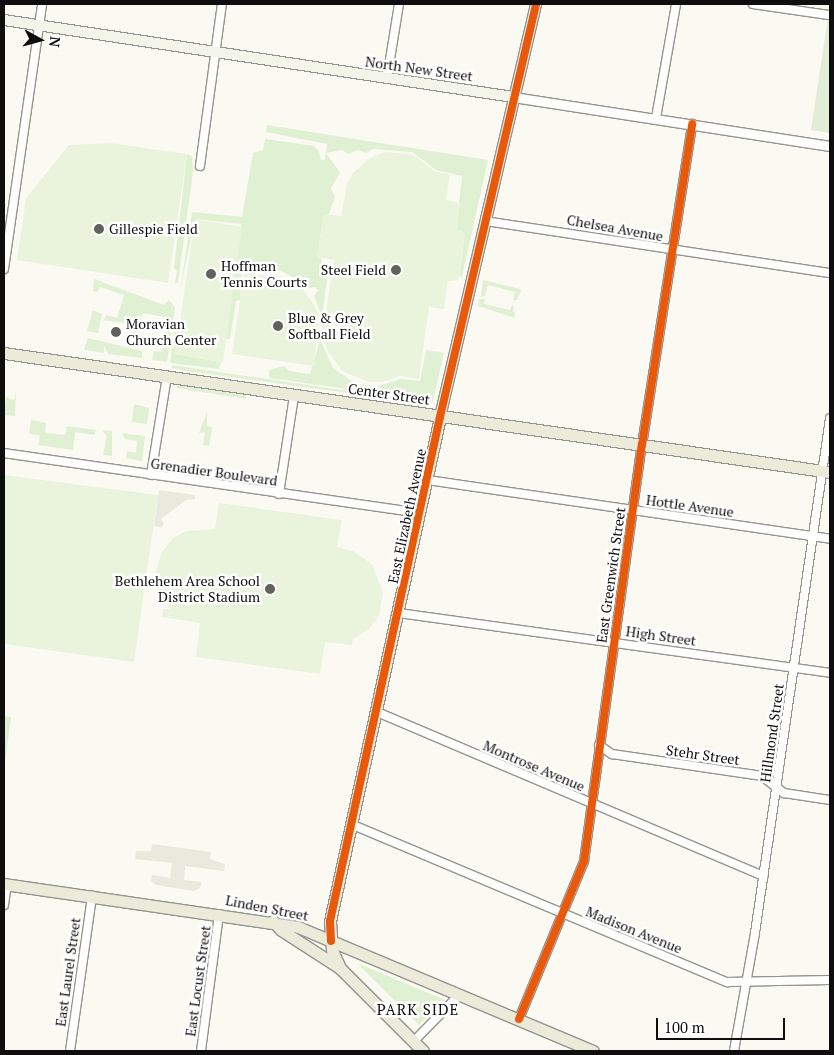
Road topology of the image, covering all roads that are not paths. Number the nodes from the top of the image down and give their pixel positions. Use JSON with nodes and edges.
{"nodes":[{"id":1,"x":42,"y":4,"type":"edge"},
{"id":2,"x":222,"y":4,"type":"edge"},
{"id":3,"x":399,"y":4,"type":"edge"},
{"id":4,"x":536,"y":4,"type":"edge"},
{"id":5,"x":676,"y":4,"type":"edge"},
{"id":6,"x":752,"y":4,"type":"edge"},
{"id":7,"x":828,"y":15,"type":"dead end"},
{"id":8,"x":4,"y":20,"type":"edge"},
{"id":9,"x":39,"y":26,"type":"junction"},
{"id":10,"x":214,"y":54,"type":"junction"},
{"id":11,"x":387,"y":78,"type":"junction"},
{"id":12,"x":513,"y":97,"type":"junction"},
{"id":13,"x":656,"y":118,"type":"junction"},
{"id":14,"x":692,"y":124,"type":"junction"},
{"id":15,"x":830,"y":146,"type":"edge"},
{"id":16,"x":200,"y":166,"type":"dead end"},
{"id":17,"x":485,"y":221,"type":"junction"},
{"id":18,"x":672,"y":251,"type":"junction"},
{"id":19,"x":4,"y":269,"type":"edge"},
{"id":20,"x":830,"y":273,"type":"edge"},
{"id":21,"x":4,"y":353,"type":"edge"},
{"id":22,"x":166,"y":376,"type":"junction"},
{"id":23,"x":294,"y":396,"type":"junction"},
{"id":24,"x":440,"y":416,"type":"junction"},
{"id":25,"x":830,"y":418,"type":"edge"},
{"id":26,"x":642,"y":445,"type":"junction"},
{"id":27,"x":4,"y":453,"type":"edge"},
{"id":28,"x":826,"y":471,"type":"edge"},
{"id":29,"x":151,"y":475,"type":"junction"},
{"id":30,"x":428,"y":480,"type":"junction"},
{"id":31,"x":279,"y":494,"type":"junction"},
{"id":32,"x":632,"y":511,"type":"junction"},
{"id":33,"x":420,"y":513,"type":"junction"},
{"id":34,"x":812,"y":536,"type":"junction"},
{"id":35,"x":830,"y":539,"type":"edge"},
{"id":36,"x":399,"y":613,"type":"junction"},
{"id":37,"x":614,"y":641,"type":"junction"},
{"id":38,"x":794,"y":668,"type":"junction"},
{"id":39,"x":830,"y":673,"type":"edge"},
{"id":40,"x":378,"y":712,"type":"junction"},
{"id":41,"x":598,"y":745,"type":"junction"},
{"id":42,"x":776,"y":790,"type":"junction"},
{"id":43,"x":830,"y":800,"type":"edge"},
{"id":44,"x":592,"y":805,"type":"junction"},
{"id":45,"x":353,"y":825,"type":"junction"},
{"id":46,"x":764,"y":876,"type":"junction"},
{"id":47,"x":5,"y":884,"type":"edge"},
{"id":48,"x":92,"y":896,"type":"junction"},
{"id":49,"x":4,"y":905,"type":"edge"},
{"id":50,"x":219,"y":914,"type":"junction"},
{"id":51,"x":563,"y":915,"type":"junction"},
{"id":52,"x":273,"y":921,"type":"junction"},
{"id":53,"x":331,"y":941,"type":"junction"},
{"id":54,"x":340,"y":968,"type":"junction"},
{"id":55,"x":830,"y":980,"type":"edge"},
{"id":56,"x":746,"y":981,"type":"junction"},
{"id":57,"x":460,"y":994,"type":"junction"},
{"id":58,"x":519,"y":1020,"type":"junction"},
{"id":59,"x":413,"y":1042,"type":"junction"},
{"id":60,"x":70,"y":1051,"type":"edge"},
{"id":61,"x":200,"y":1051,"type":"edge"},
{"id":62,"x":423,"y":1051,"type":"edge"},
{"id":63,"x":593,"y":1051,"type":"edge"},
{"id":64,"x":734,"y":1051,"type":"edge"}],
"edges":[{"from":1,"to":9,"type":"street"},
{"from":2,"to":10,"type":"street"},
{"from":3,"to":11,"type":"street"},
{"from":4,"to":12,"type":"main road","name":"East Elizabeth Avenue"},
{"from":5,"to":13,"type":"street"},
{"from":6,"to":7,"type":"street"},
{"from":8,"to":9,"type":"main road","name":"North New Street"},
{"from":9,"to":10,"type":"main road","name":"North New Street"},
{"from":9,"to":19,"type":"street"},
{"from":10,"to":11,"type":"main road","name":"North New Street"},
{"from":10,"to":16,"type":"street"},
{"from":11,"to":12,"type":"main road","name":"North New Street"},
{"from":12,"to":13,"type":"street","name":"North New Street"},
{"from":12,"to":17,"type":"main road","name":"East Elizabeth Avenue"},
{"from":13,"to":14,"type":"street","name":"North New Street"},
{"from":14,"to":15,"type":"street","name":"North New Street"},
{"from":14,"to":18,"type":"street","name":"East Greenwich Street"},
{"from":17,"to":18,"type":"street","name":"Chelsea Avenue"},
{"from":17,"to":24,"type":"main road","name":"East Elizabeth Avenue"},
{"from":18,"to":20,"type":"street","name":"Chelsea Avenue"},
{"from":18,"to":26,"type":"street","name":"East Greenwich Street"},
{"from":21,"to":22,"type":"main road","name":"Center Street"},
{"from":22,"to":23,"type":"main road","name":"Center Street"},
{"from":22,"to":29,"type":"street"},
{"from":23,"to":24,"type":"main road","name":"Center Street"},
{"from":23,"to":31,"type":"street"},
{"from":24,"to":26,"type":"main road","name":"Center Street"},
{"from":24,"to":30,"type":"main road","name":"East Elizabeth Avenue"},
{"from":25,"to":28,"type":"street","name":"Hillmond Street"},
{"from":26,"to":28,"type":"main road","name":"Center Street"},
{"from":26,"to":32,"type":"street","name":"East Greenwich Street"},
{"from":27,"to":29,"type":"street","name":"Grenadier Boulevard"},
{"from":28,"to":34,"type":"street","name":"Hillmond Street"},
{"from":29,"to":31,"type":"street","name":"Grenadier Boulevard"},
{"from":30,"to":32,"type":"street","name":"Hottle Avenue"},
{"from":30,"to":33,"type":"main road","name":"East Elizabeth Avenue"},
{"from":31,"to":33,"type":"street","name":"Grenadier Boulevard"},
{"from":32,"to":34,"type":"street","name":"Hottle Avenue"},
{"from":32,"to":37,"type":"street","name":"East Greenwich Street"},
{"from":33,"to":36,"type":"main road","name":"East Elizabeth Avenue"},
{"from":34,"to":35,"type":"street","name":"Hottle Avenue"},
{"from":34,"to":38,"type":"street","name":"Hillmond Street"},
{"from":36,"to":37,"type":"street","name":"High Street"},
{"from":36,"to":40,"type":"main road","name":"East Elizabeth Avenue"},
{"from":37,"to":38,"type":"street","name":"High Street"},
{"from":37,"to":41,"type":"street","name":"East Greenwich Street"},
{"from":38,"to":39,"type":"street","name":"High Street"},
{"from":38,"to":42,"type":"street","name":"Hillmond Street"},
{"from":40,"to":44,"type":"street","name":"Montrose Avenue"},
{"from":40,"to":45,"type":"main road","name":"East Elizabeth Avenue"},
{"from":41,"to":42,"type":"street","name":"Stehr Street"},
{"from":41,"to":44,"type":"street","name":"East Greenwich Street"},
{"from":42,"to":43,"type":"street","name":"Stehr Street"},
{"from":42,"to":46,"type":"street","name":"Hillmond Street"},
{"from":44,"to":46,"type":"street","name":"Montrose Avenue"},
{"from":44,"to":51,"type":"street","name":"East Greenwich Street"},
{"from":45,"to":51,"type":"street","name":"Madison Avenue"},
{"from":45,"to":53,"type":"main road","name":"East Elizabeth Avenue"},
{"from":46,"to":56,"type":"street","name":"Hillmond Street"},
{"from":47,"to":48,"type":"main road","name":"Linden Street"},
{"from":47,"to":49,"type":"street"},
{"from":48,"to":50,"type":"main road","name":"Linden Street"},
{"from":48,"to":60,"type":"street","name":"East Laurel Street"},
{"from":50,"to":52,"type":"main road","name":"Linden Street"},
{"from":50,"to":61,"type":"street","name":"East Locust Street"},
{"from":51,"to":56,"type":"street","name":"Madison Avenue"},
{"from":51,"to":58,"type":"street","name":"East Greenwich Street"},
{"from":52,"to":53,"type":"main road","name":"Linden Street"},
{"from":52,"to":54,"type":"main road"},
{"from":53,"to":54,"type":"main road","name":"East Elizabeth Avenue"},
{"from":53,"to":57,"type":"main road","name":"Linden Street"},
{"from":54,"to":59,"type":"main road"},
{"from":55,"to":56,"type":"street","name":"Madison Avenue"},
{"from":56,"to":64,"type":"street","name":"Hillmond Street"},
{"from":57,"to":58,"type":"main road","name":"Linden Street"},
{"from":57,"to":59,"type":"street"},
{"from":58,"to":63,"type":"main road","name":"Linden Street"},
{"from":59,"to":62,"type":"main road"}]}
